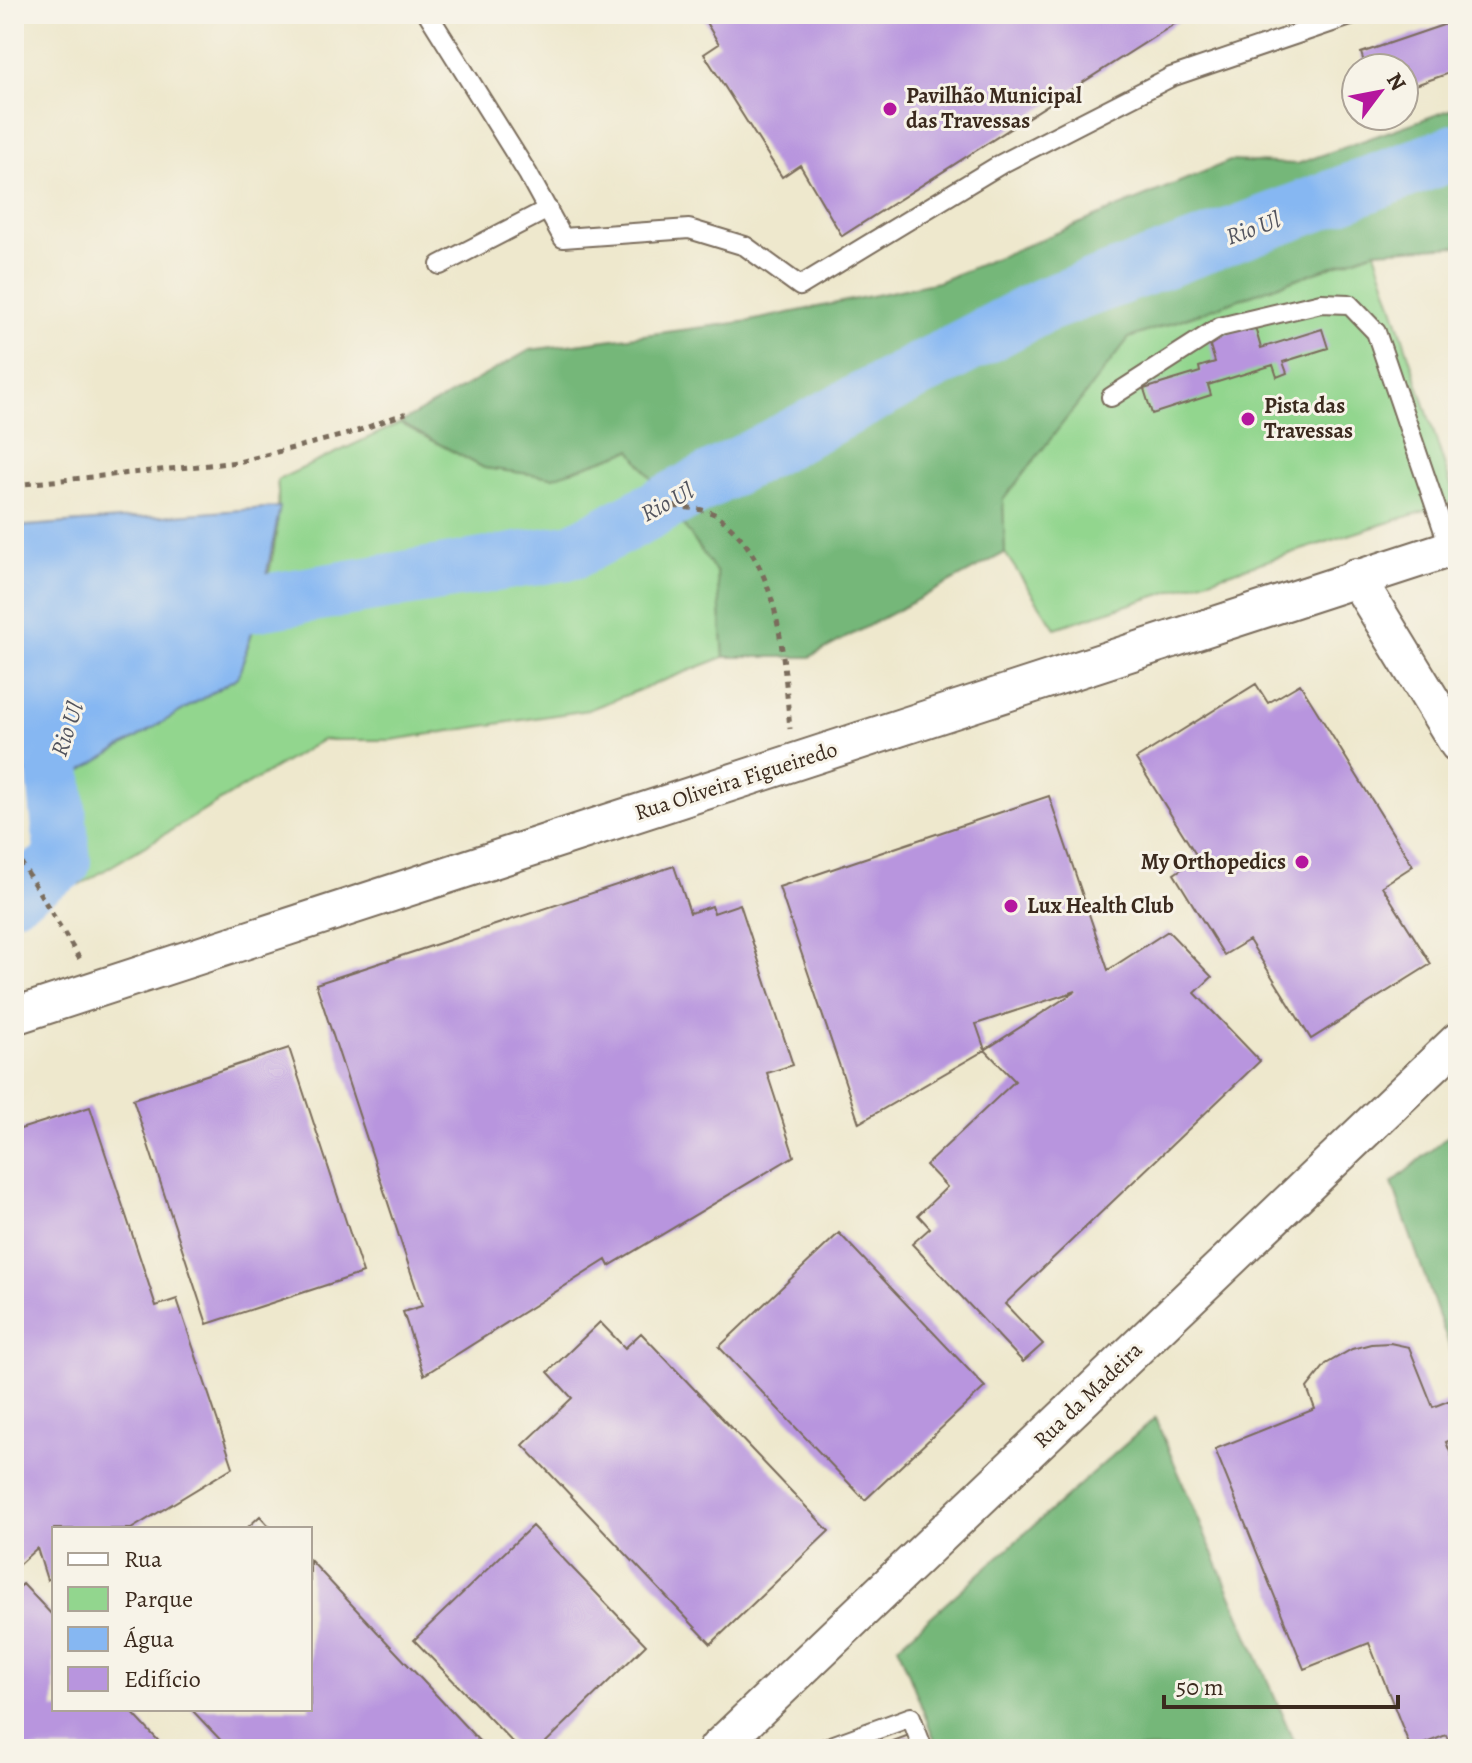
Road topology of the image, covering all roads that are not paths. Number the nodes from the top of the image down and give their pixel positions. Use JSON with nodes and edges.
{"nodes":[{"id":1,"x":428,"y":14,"type":"edge"},
{"id":2,"x":1356,"y":14,"type":"edge"},
{"id":3,"x":548,"y":209,"type":"junction"},
{"id":4,"x":440,"y":265,"type":"dead end"},
{"id":5,"x":1111,"y":397,"type":"dead end"},
{"id":6,"x":1454,"y":547,"type":"edge"},
{"id":7,"x":1356,"y":577,"type":"junction"},
{"id":8,"x":1458,"y":744,"type":"edge"},
{"id":9,"x":14,"y":1016,"type":"edge"},
{"id":10,"x":1458,"y":1041,"type":"edge"},
{"id":11,"x":717,"y":1749,"type":"edge"},
{"id":12,"x":823,"y":1749,"type":"edge"},
{"id":13,"x":923,"y":1749,"type":"edge"}],
"edges":[{"from":1,"to":3,"type":"lane"},
{"from":2,"to":3,"type":"lane"},
{"from":3,"to":4,"type":"lane"},
{"from":5,"to":6,"type":"lane"},
{"from":6,"to":7,"type":"street","name":"Rua Oliveira Figueiredo"},
{"from":7,"to":8,"type":"street"},
{"from":7,"to":9,"type":"street","name":"Rua Oliveira Figueiredo"},
{"from":10,"to":11,"type":"street","name":"Rua da Madeira"},
{"from":12,"to":13,"type":"lane"}]}
